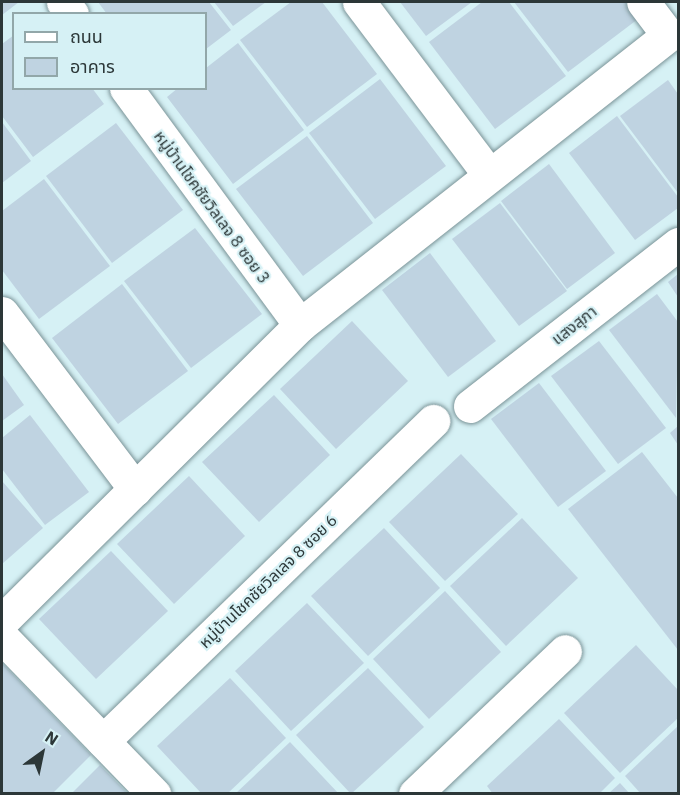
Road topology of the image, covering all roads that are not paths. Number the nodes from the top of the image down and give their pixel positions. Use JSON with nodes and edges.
{"nodes":[{"id":1,"x":359,"y":2,"type":"edge"},
{"id":2,"x":643,"y":2,"type":"edge"},
{"id":3,"x":127,"y":90,"type":"edge"},
{"id":4,"x":488,"y":173,"type":"junction"},
{"id":5,"x":678,"y":244,"type":"edge"},
{"id":6,"x":2,"y":313,"type":"edge"},
{"id":7,"x":300,"y":325,"type":"junction"},
{"id":8,"x":470,"y":406,"type":"dead end"},
{"id":9,"x":433,"y":421,"type":"dead end"},
{"id":10,"x":135,"y":489,"type":"junction"},
{"id":11,"x":2,"y":621,"type":"edge"},
{"id":12,"x":2,"y":637,"type":"edge"},
{"id":13,"x":565,"y":651,"type":"dead end"},
{"id":14,"x":103,"y":741,"type":"junction"},
{"id":15,"x":154,"y":794,"type":"edge"},
{"id":16,"x":416,"y":794,"type":"edge"}],
"edges":[{"from":1,"to":4,"type":"street"},
{"from":2,"to":4,"type":"street"},
{"from":3,"to":7,"type":"street","name":"หมู่บ้านโชคชัยวิลเลจ 8 ซอย 3"},
{"from":4,"to":7,"type":"street"},
{"from":5,"to":8,"type":"street","name":"แสงสุภา"},
{"from":6,"to":10,"type":"street"},
{"from":7,"to":10,"type":"street"},
{"from":9,"to":14,"type":"street","name":"หมู่บ้านโชคชัยวิลเลจ 8 ซอย 6"},
{"from":10,"to":11,"type":"street"},
{"from":12,"to":14,"type":"street"},
{"from":13,"to":16,"type":"street"},
{"from":14,"to":15,"type":"street"}]}
